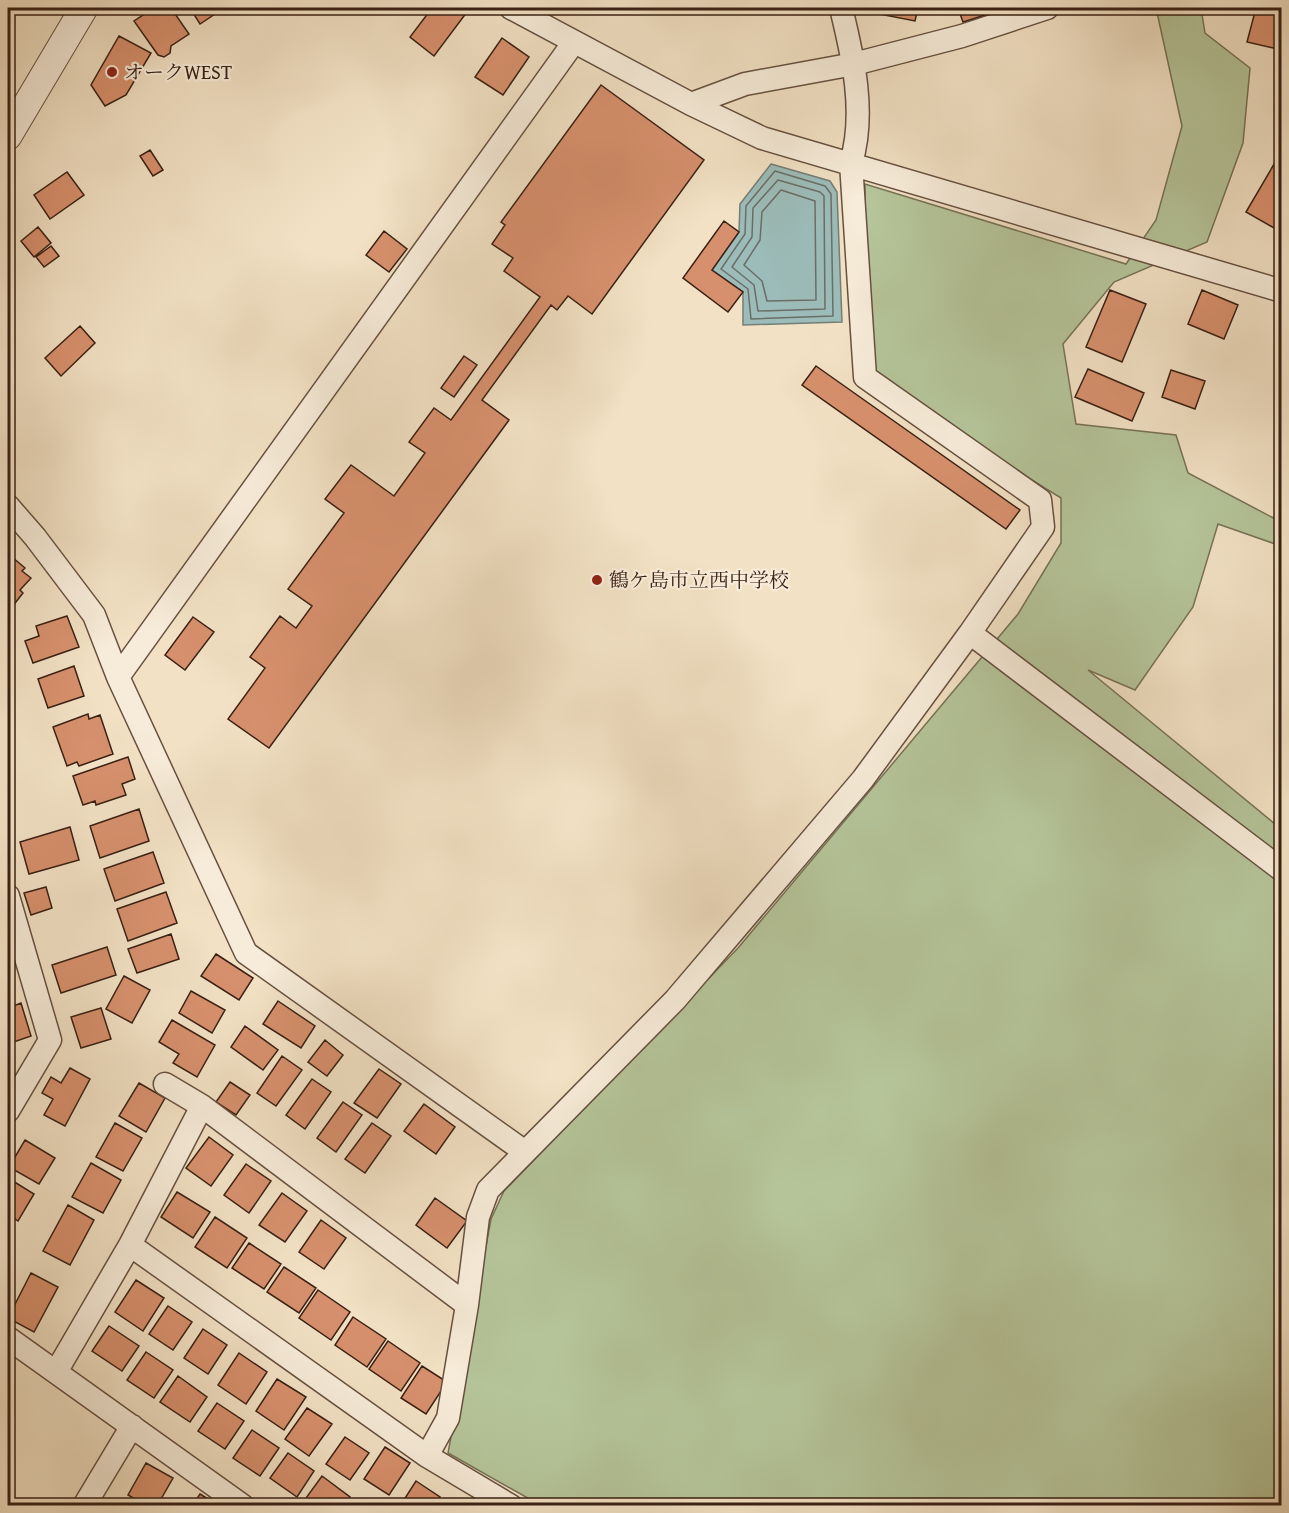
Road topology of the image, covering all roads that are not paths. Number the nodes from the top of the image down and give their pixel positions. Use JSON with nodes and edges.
{"nodes":[{"id":1,"x":84,"y":8,"type":"edge"},
{"id":2,"x":511,"y":8,"type":"edge"},
{"id":3,"x":841,"y":8,"type":"edge"},
{"id":4,"x":1047,"y":8,"type":"edge"},
{"id":5,"x":574,"y":42,"type":"junction"},
{"id":6,"x":854,"y":64,"type":"junction"},
{"id":7,"x":691,"y":104,"type":"junction"},
{"id":8,"x":8,"y":136,"type":"edge"},
{"id":9,"x":851,"y":164,"type":"junction"},
{"id":10,"x":1281,"y":291,"type":"edge"},
{"id":11,"x":8,"y":506,"type":"edge"},
{"id":12,"x":970,"y":633,"type":"junction"},
{"id":13,"x":118,"y":677,"type":"junction"},
{"id":14,"x":1281,"y":870,"type":"edge"},
{"id":15,"x":8,"y":896,"type":"edge"},
{"id":16,"x":165,"y":1084,"type":"dead end"},
{"id":17,"x":202,"y":1106,"type":"junction"},
{"id":18,"x":8,"y":1111,"type":"edge"},
{"id":19,"x":525,"y":1152,"type":"junction"},
{"id":20,"x":130,"y":1245,"type":"junction"},
{"id":21,"x":467,"y":1305,"type":"junction"},
{"id":22,"x":8,"y":1338,"type":"edge"},
{"id":23,"x":56,"y":1372,"type":"junction"},
{"id":24,"x":132,"y":1426,"type":"junction"},
{"id":25,"x":427,"y":1456,"type":"junction"},
{"id":26,"x":84,"y":1506,"type":"edge"},
{"id":27,"x":243,"y":1506,"type":"edge"},
{"id":28,"x":511,"y":1506,"type":"edge"}],
"edges":[{"from":1,"to":8,"type":"street"},
{"from":2,"to":5,"type":"street"},
{"from":3,"to":6,"type":"street"},
{"from":4,"to":6,"type":"street"},
{"from":5,"to":7,"type":"street"},
{"from":5,"to":13,"type":"street"},
{"from":6,"to":7,"type":"street"},
{"from":6,"to":9,"type":"street"},
{"from":7,"to":9,"type":"street"},
{"from":9,"to":10,"type":"street"},
{"from":9,"to":12,"type":"street"},
{"from":11,"to":13,"type":"street"},
{"from":12,"to":14,"type":"street"},
{"from":12,"to":19,"type":"street"},
{"from":13,"to":19,"type":"street"},
{"from":15,"to":18,"type":"street"},
{"from":16,"to":17,"type":"street"},
{"from":17,"to":20,"type":"street"},
{"from":17,"to":21,"type":"street"},
{"from":19,"to":21,"type":"street"},
{"from":20,"to":23,"type":"street"},
{"from":20,"to":25,"type":"street"},
{"from":21,"to":25,"type":"street"},
{"from":22,"to":23,"type":"street"},
{"from":23,"to":24,"type":"street"},
{"from":24,"to":26,"type":"street"},
{"from":24,"to":27,"type":"street"},
{"from":25,"to":28,"type":"street"}]}
